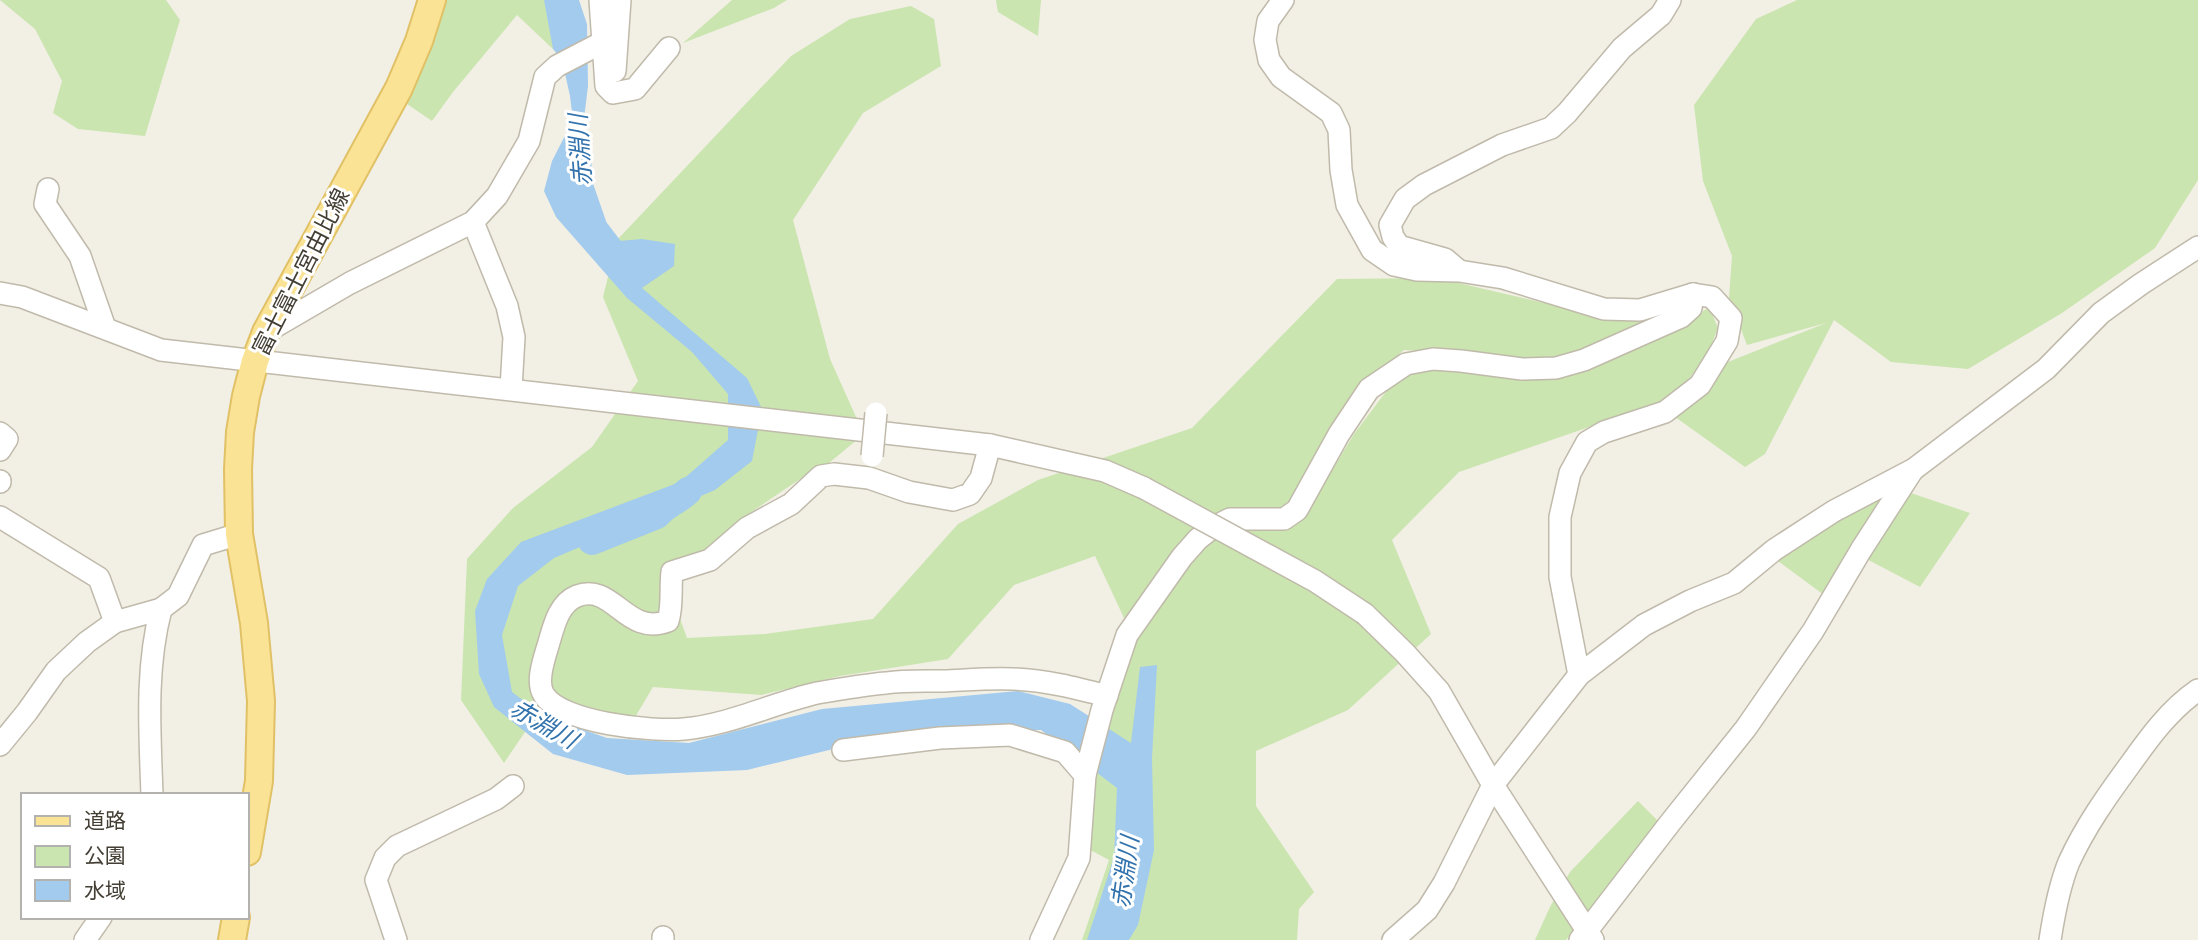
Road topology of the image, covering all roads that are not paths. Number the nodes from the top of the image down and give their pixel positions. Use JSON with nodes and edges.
{"nodes":[{"id":1,"x":432,"y":0,"type":"edge"},
{"id":2,"x":600,"y":0,"type":"edge"},
{"id":3,"x":620,"y":0,"type":"edge"},
{"id":4,"x":1283,"y":0,"type":"edge"},
{"id":5,"x":1670,"y":0,"type":"edge"},
{"id":6,"x":598,"y":44,"type":"junction"},
{"id":7,"x":669,"y":48,"type":"dead end"},
{"id":8,"x":613,"y":93,"type":"junction"},
{"id":9,"x":48,"y":189,"type":"dead end"},
{"id":10,"x":473,"y":222,"type":"junction"},
{"id":11,"x":2198,"y":247,"type":"edge"},
{"id":12,"x":1459,"y":271,"type":"junction"},
{"id":13,"x":0,"y":293,"type":"edge"},
{"id":14,"x":1693,"y":294,"type":"junction"},
{"id":15,"x":105,"y":328,"type":"junction"},
{"id":16,"x":266,"y":332,"type":"junction"},
{"id":17,"x":255,"y":361,"type":"junction"},
{"id":18,"x":511,"y":389,"type":"junction"},
{"id":19,"x":876,"y":412,"type":"dead end"},
{"id":20,"x":0,"y":433,"type":"edge"},
{"id":21,"x":990,"y":445,"type":"junction"},
{"id":22,"x":0,"y":450,"type":"edge"},
{"id":23,"x":1914,"y":469,"type":"junction"},
{"id":24,"x":869,"y":478,"type":"junction"},
{"id":25,"x":0,"y":517,"type":"edge"},
{"id":26,"x":239,"y":534,"type":"junction"},
{"id":27,"x":161,"y":609,"type":"junction"},
{"id":28,"x":115,"y":622,"type":"junction"},
{"id":29,"x":1579,"y":675,"type":"junction"},
{"id":30,"x":2198,"y":690,"type":"edge"},
{"id":31,"x":1104,"y":703,"type":"junction"},
{"id":32,"x":0,"y":745,"type":"edge"},
{"id":33,"x":843,"y":750,"type":"dead end"},
{"id":34,"x":1085,"y":775,"type":"junction"},
{"id":35,"x":1493,"y":785,"type":"junction"},
{"id":36,"x":513,"y":786,"type":"dead end"},
{"id":37,"x":152,"y":793,"type":"edge"},
{"id":38,"x":248,"y":846,"type":"edge"},
{"id":39,"x":100,"y":919,"type":"edge"},
{"id":40,"x":236,"y":919,"type":"edge"},
{"id":41,"x":1587,"y":937,"type":"edge"},
{"id":42,"x":85,"y":940,"type":"edge"},
{"id":43,"x":232,"y":940,"type":"edge"},
{"id":44,"x":396,"y":940,"type":"edge"},
{"id":45,"x":1041,"y":940,"type":"edge"},
{"id":46,"x":1392,"y":940,"type":"edge"},
{"id":47,"x":2050,"y":940,"type":"edge"}],
"edges":[{"from":1,"to":16,"type":"main road","name":"富士富士宮由比線"},
{"from":2,"to":6,"type":"street"},
{"from":3,"to":8,"type":"street"},
{"from":4,"to":12,"type":"street"},
{"from":5,"to":12,"type":"street"},
{"from":6,"to":8,"type":"street"},
{"from":6,"to":10,"type":"street"},
{"from":7,"to":8,"type":"street"},
{"from":9,"to":15,"type":"street"},
{"from":10,"to":16,"type":"street"},
{"from":10,"to":18,"type":"street"},
{"from":11,"to":23,"type":"street"},
{"from":12,"to":14,"type":"street"},
{"from":13,"to":15,"type":"street"},
{"from":14,"to":29,"type":"street"},
{"from":14,"to":31,"type":"street"},
{"from":15,"to":17,"type":"street"},
{"from":16,"to":17,"type":"main road","name":"富士富士宮由比線"},
{"from":17,"to":18,"type":"street"},
{"from":17,"to":26,"type":"main road","name":"富士富士宮由比線"},
{"from":18,"to":21,"type":"street"},
{"from":19,"to":24,"type":"street","bridge":true},
{"from":20,"to":22,"type":"street"},
{"from":21,"to":24,"type":"street"},
{"from":21,"to":35,"type":"street","bridge":true},
{"from":23,"to":29,"type":"street"},
{"from":23,"to":41,"type":"street"},
{"from":24,"to":31,"type":"street"},
{"from":25,"to":28,"type":"street"},
{"from":26,"to":27,"type":"street"},
{"from":26,"to":38,"type":"main road","name":"富士富士宮由比線"},
{"from":27,"to":28,"type":"street"},
{"from":27,"to":37,"type":"street"},
{"from":28,"to":32,"type":"street"},
{"from":29,"to":35,"type":"street"},
{"from":30,"to":47,"type":"street"},
{"from":31,"to":34,"type":"street"},
{"from":33,"to":34,"type":"street"},
{"from":34,"to":45,"type":"street"},
{"from":35,"to":41,"type":"street"},
{"from":35,"to":46,"type":"street"},
{"from":36,"to":44,"type":"street"},
{"from":39,"to":42,"type":"street"},
{"from":40,"to":43,"type":"main road"}]}
